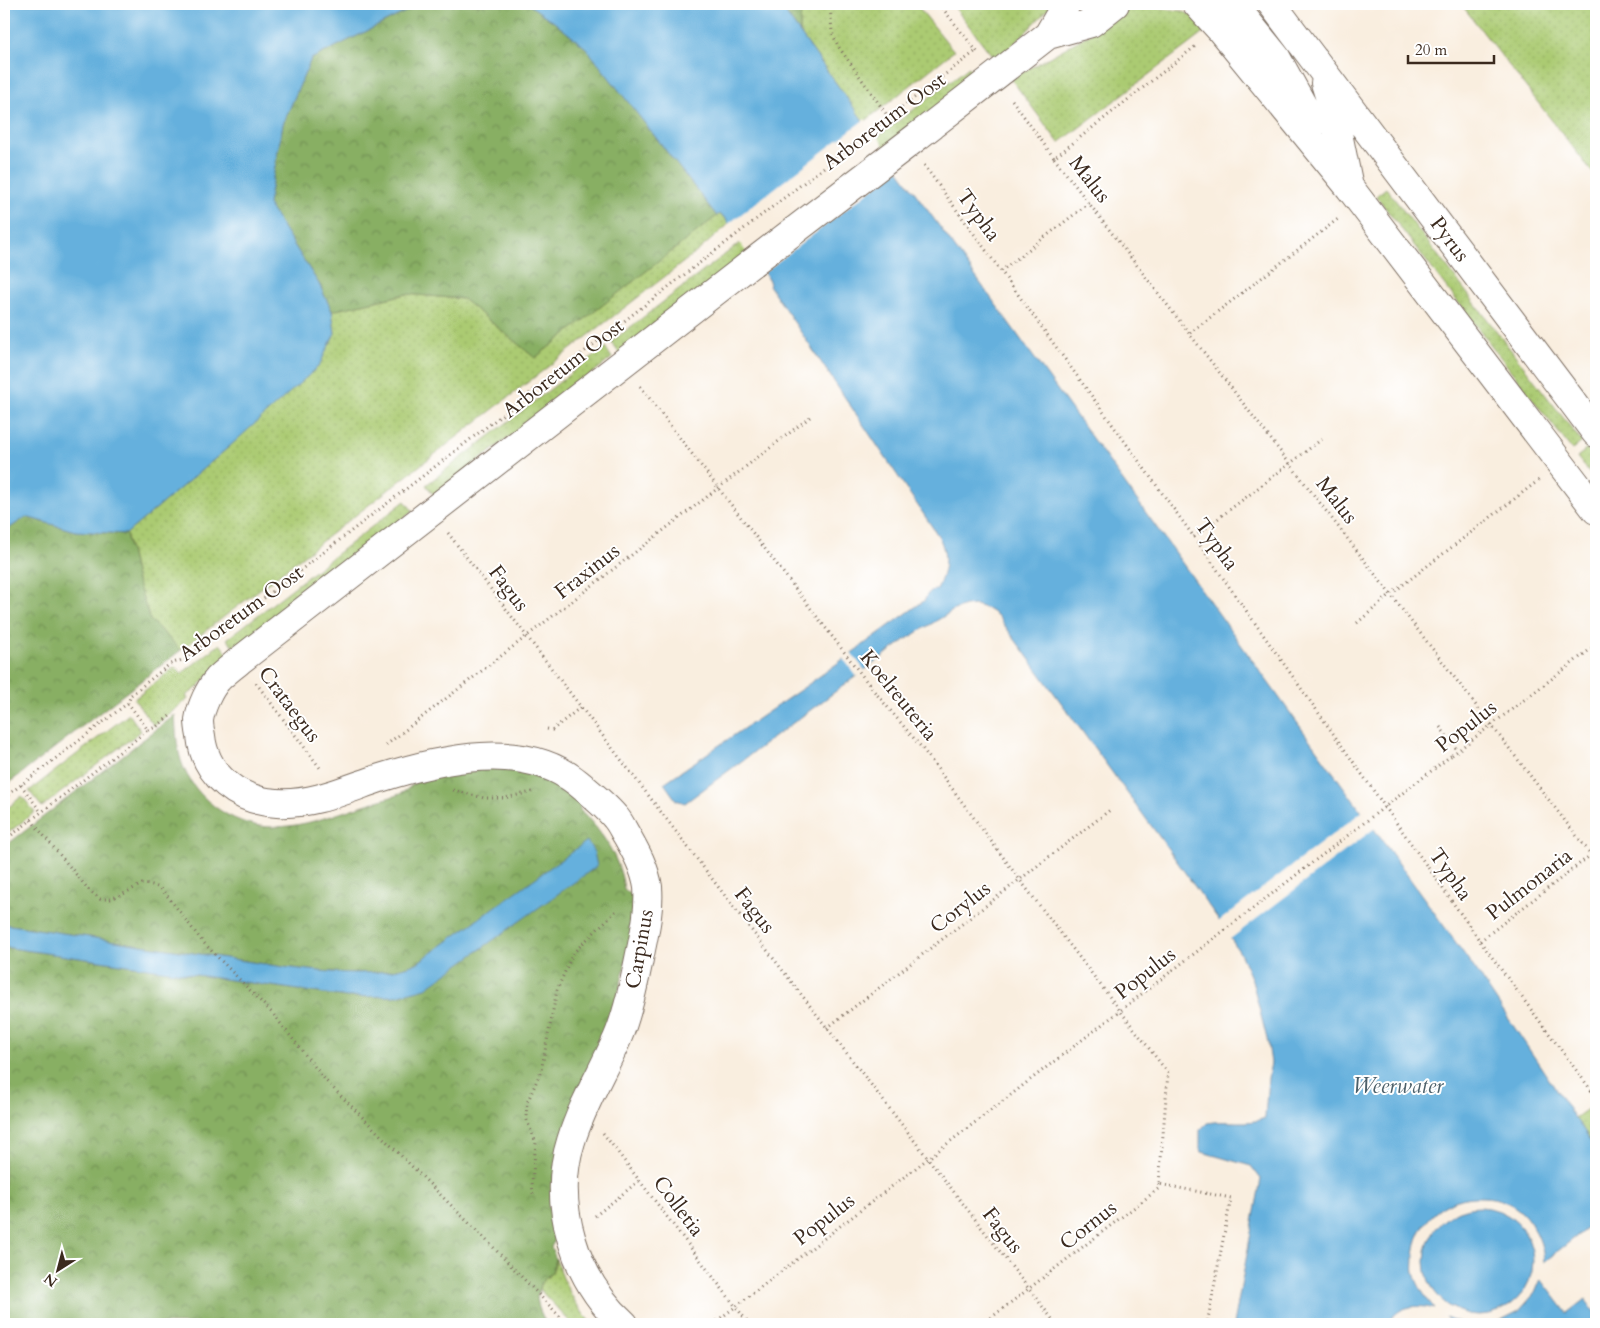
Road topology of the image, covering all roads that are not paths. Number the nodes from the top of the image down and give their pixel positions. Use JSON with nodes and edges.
{"nodes":[{"id":1,"x":1066,"y":4,"type":"edge"},
{"id":2,"x":1115,"y":4,"type":"edge"},
{"id":3,"x":1197,"y":4,"type":"edge"},
{"id":4,"x":1233,"y":4,"type":"edge"},
{"id":5,"x":1272,"y":4,"type":"edge"},
{"id":6,"x":1048,"y":35,"type":"junction"},
{"id":7,"x":1304,"y":44,"type":"junction"},
{"id":8,"x":1350,"y":188,"type":"junction"},
{"id":9,"x":1596,"y":433,"type":"edge"},
{"id":10,"x":1596,"y":510,"type":"edge"},
{"id":11,"x":217,"y":680,"type":"joint"},
{"id":12,"x":624,"y":1324,"type":"edge"}],
"edges":[{"from":1,"to":6,"type":"street","name":"Arboretum Oost"},
{"from":2,"to":6,"type":"street","name":"Arboretum Oost"},
{"from":3,"to":8,"type":"street","name":"Pyrus"},
{"from":4,"to":8,"type":"street"},
{"from":5,"to":7,"type":"street","name":"Pyrus"},
{"from":6,"to":11,"type":"street","name":"Arboretum Oost","bridge":true},
{"from":7,"to":8,"type":"street","name":"Pyrus"},
{"from":7,"to":9,"type":"street","name":"Pyrus"},
{"from":8,"to":10,"type":"street","name":"Pyrus"},
{"from":11,"to":12,"type":"street","name":"Carpinus"}]}
